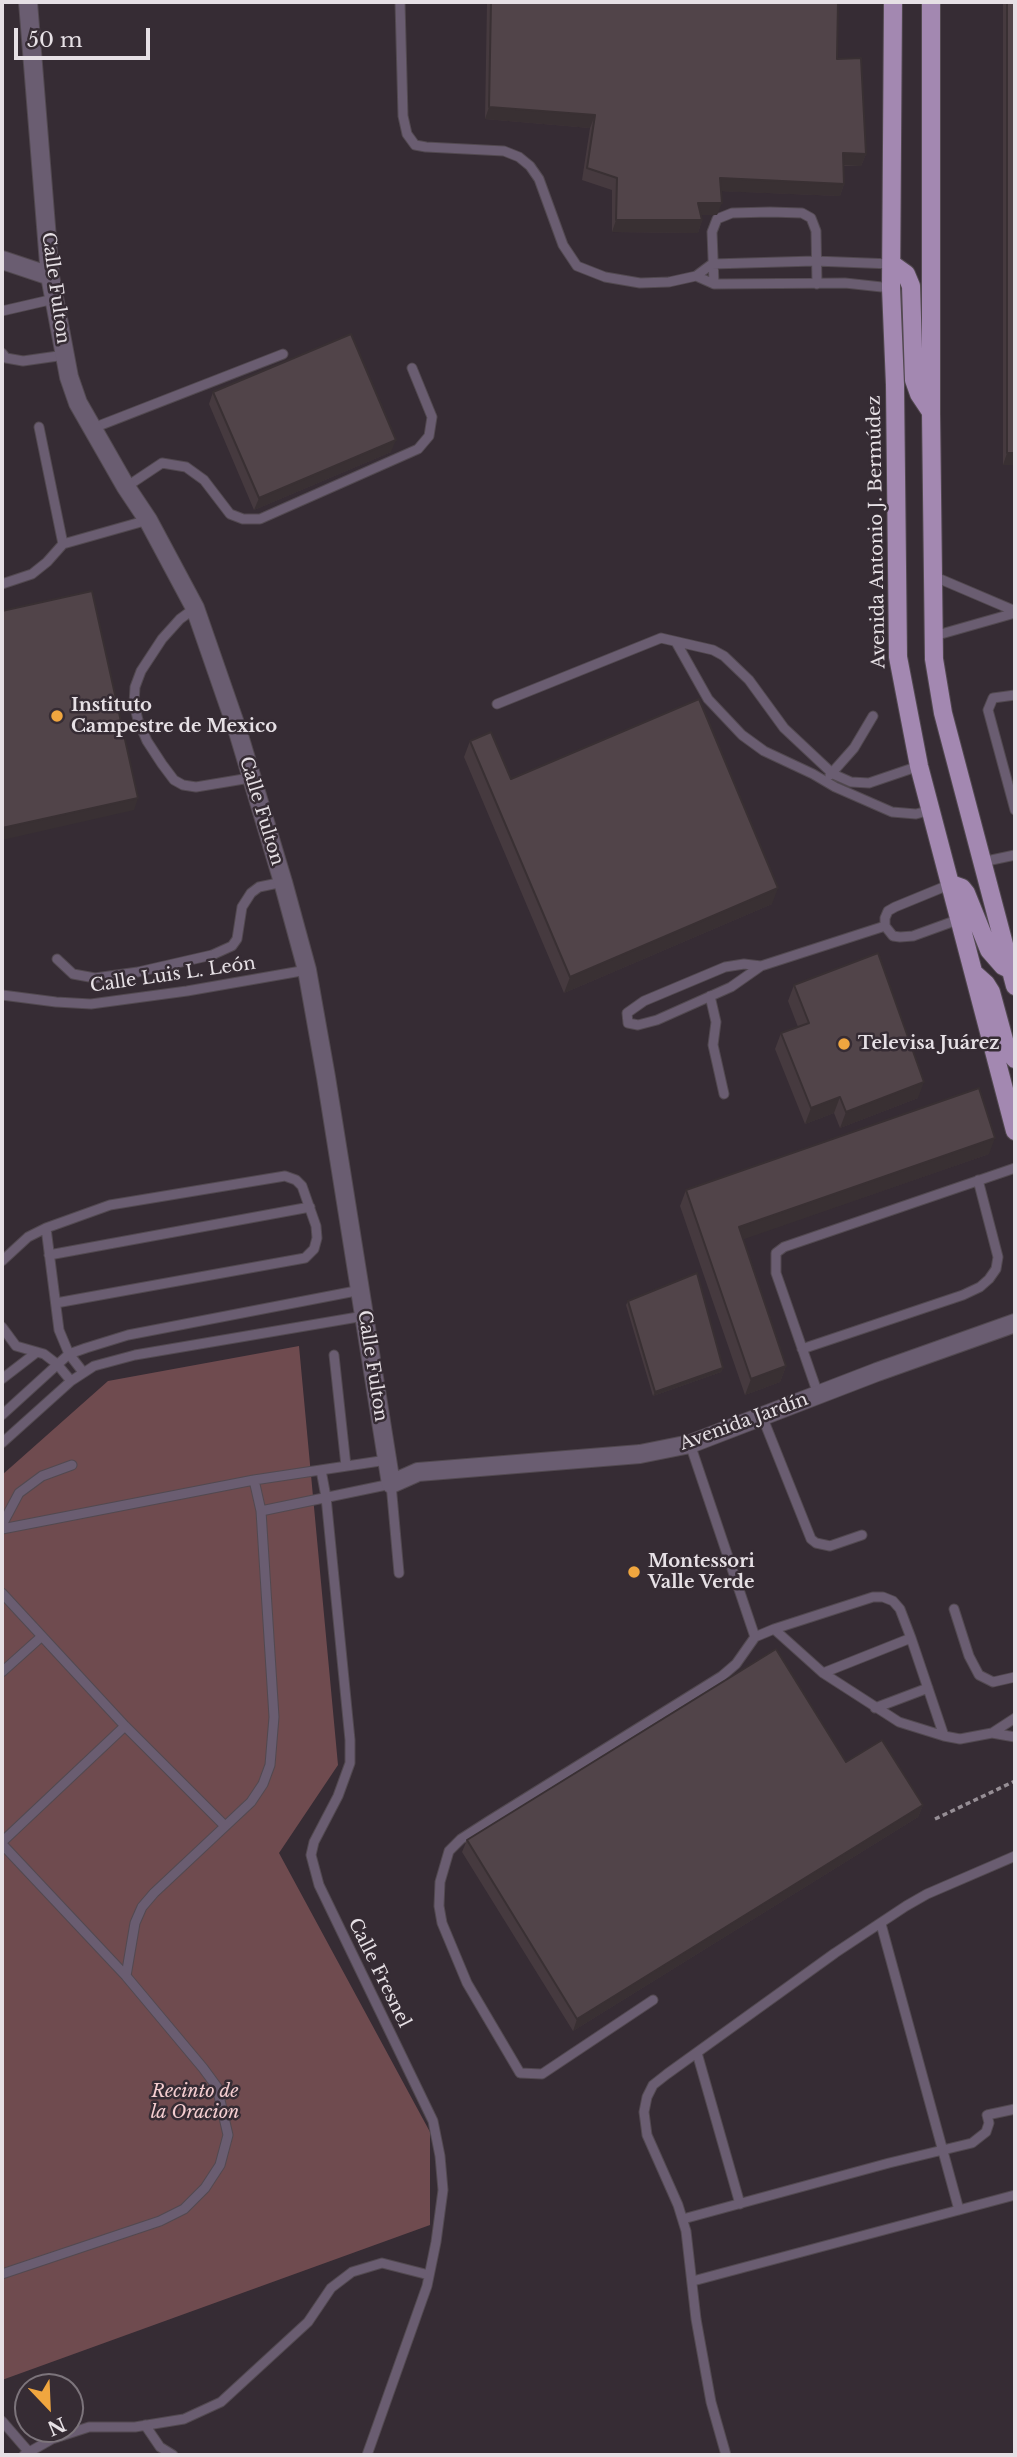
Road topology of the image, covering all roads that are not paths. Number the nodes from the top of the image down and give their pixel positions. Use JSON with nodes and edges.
{"nodes":[{"id":1,"x":28,"y":2,"type":"edge"},
{"id":2,"x":400,"y":2,"type":"edge"},
{"id":3,"x":893,"y":2,"type":"edge"},
{"id":4,"x":931,"y":2,"type":"edge"},
{"id":5,"x":2,"y":260,"type":"edge"},
{"id":6,"x":815,"y":261,"type":"junction"},
{"id":7,"x":712,"y":264,"type":"junction"},
{"id":8,"x":892,"y":264,"type":"junction"},
{"id":9,"x":50,"y":276,"type":"junction"},
{"id":10,"x":696,"y":276,"type":"junction"},
{"id":11,"x":714,"y":284,"type":"junction"},
{"id":12,"x":817,"y":284,"type":"junction"},
{"id":13,"x":891,"y":288,"type":"junction"},
{"id":14,"x":54,"y":299,"type":"junction"},
{"id":15,"x":2,"y":311,"type":"edge"},
{"id":16,"x":2,"y":353,"type":"edge"},
{"id":17,"x":283,"y":354,"type":"dead end"},
{"id":18,"x":65,"y":355,"type":"junction"},
{"id":19,"x":411,"y":369,"type":"dead end"},
{"id":20,"x":931,"y":412,"type":"junction"},
{"id":21,"x":39,"y":427,"type":"dead end"},
{"id":22,"x":93,"y":428,"type":"junction"},
{"id":23,"x":125,"y":487,"type":"junction"},
{"id":24,"x":148,"y":520,"type":"junction"},
{"id":25,"x":63,"y":544,"type":"junction"},
{"id":26,"x":933,"y":576,"type":"junction"},
{"id":27,"x":2,"y":584,"type":"edge"},
{"id":28,"x":195,"y":608,"type":"junction"},
{"id":29,"x":1015,"y":612,"type":"edge"},
{"id":30,"x":934,"y":636,"type":"junction"},
{"id":31,"x":676,"y":642,"type":"junction"},
{"id":32,"x":1015,"y":695,"type":"edge"},
{"id":33,"x":497,"y":704,"type":"dead end"},
{"id":34,"x":873,"y":716,"type":"dead end"},
{"id":35,"x":919,"y":766,"type":"junction"},
{"id":36,"x":833,"y":774,"type":"junction"},
{"id":37,"x":250,"y":778,"type":"junction"},
{"id":38,"x":823,"y":780,"type":"junction"},
{"id":39,"x":1013,"y":793,"type":"edge"},
{"id":40,"x":931,"y":810,"type":"junction"},
{"id":41,"x":1015,"y":810,"type":"edge"},
{"id":42,"x":1015,"y":855,"type":"edge"},
{"id":43,"x":982,"y":862,"type":"junction"},
{"id":44,"x":283,"y":882,"type":"junction"},
{"id":45,"x":951,"y":884,"type":"junction"},
{"id":46,"x":960,"y":919,"type":"junction"},
{"id":47,"x":885,"y":926,"type":"junction"},
{"id":48,"x":57,"y":959,"type":"dead end"},
{"id":49,"x":761,"y":966,"type":"junction"},
{"id":50,"x":307,"y":970,"type":"junction"},
{"id":51,"x":973,"y":973,"type":"junction"},
{"id":52,"x":1013,"y":978,"type":"edge"},
{"id":53,"x":2,"y":995,"type":"edge"},
{"id":54,"x":710,"y":996,"type":"junction"},
{"id":55,"x":1015,"y":1059,"type":"edge"},
{"id":56,"x":724,"y":1094,"type":"dead end"},
{"id":57,"x":1015,"y":1131,"type":"edge"},
{"id":58,"x":1015,"y":1168,"type":"edge"},
{"id":59,"x":978,"y":1181,"type":"junction"},
{"id":60,"x":310,"y":1207,"type":"junction"},
{"id":61,"x":46,"y":1227,"type":"junction"},
{"id":62,"x":49,"y":1255,"type":"junction"},
{"id":63,"x":2,"y":1261,"type":"edge"},
{"id":64,"x":361,"y":1290,"type":"junction"},
{"id":65,"x":56,"y":1303,"type":"junction"},
{"id":66,"x":364,"y":1316,"type":"junction"},
{"id":67,"x":1015,"y":1323,"type":"edge"},
{"id":68,"x":2,"y":1327,"type":"edge"},
{"id":69,"x":802,"y":1349,"type":"junction"},
{"id":70,"x":37,"y":1352,"type":"junction"},
{"id":71,"x":69,"y":1354,"type":"junction"},
{"id":72,"x":334,"y":1355,"type":"dead end"},
{"id":73,"x":57,"y":1364,"type":"junction"},
{"id":74,"x":83,"y":1372,"type":"junction"},
{"id":75,"x":2,"y":1379,"type":"edge"},
{"id":76,"x":71,"y":1381,"type":"junction"},
{"id":77,"x":818,"y":1394,"type":"junction"},
{"id":78,"x":2,"y":1415,"type":"edge"},
{"id":79,"x":762,"y":1416,"type":"junction"},
{"id":80,"x":2,"y":1443,"type":"edge"},
{"id":81,"x":690,"y":1444,"type":"junction"},
{"id":82,"x":387,"y":1460,"type":"junction"},
{"id":83,"x":72,"y":1465,"type":"dead end"},
{"id":84,"x":346,"y":1466,"type":"junction"},
{"id":85,"x":321,"y":1470,"type":"junction"},
{"id":86,"x":418,"y":1472,"type":"junction"},
{"id":87,"x":254,"y":1480,"type":"junction"},
{"id":88,"x":391,"y":1484,"type":"junction"},
{"id":89,"x":326,"y":1497,"type":"junction"},
{"id":90,"x":261,"y":1511,"type":"junction"},
{"id":91,"x":2,"y":1527,"type":"edge"},
{"id":92,"x":862,"y":1535,"type":"dead end"},
{"id":93,"x":399,"y":1573,"type":"dead end"},
{"id":94,"x":2,"y":1593,"type":"edge"},
{"id":95,"x":954,"y":1609,"type":"dead end"},
{"id":96,"x":774,"y":1629,"type":"junction"},
{"id":97,"x":41,"y":1637,"type":"junction"},
{"id":98,"x":755,"y":1637,"type":"junction"},
{"id":99,"x":911,"y":1638,"type":"junction"},
{"id":100,"x":2,"y":1672,"type":"edge"},
{"id":101,"x":823,"y":1673,"type":"junction"},
{"id":102,"x":1015,"y":1677,"type":"edge"},
{"id":103,"x":928,"y":1688,"type":"junction"},
{"id":104,"x":874,"y":1708,"type":"junction"},
{"id":105,"x":1015,"y":1718,"type":"edge"},
{"id":106,"x":125,"y":1726,"type":"junction"},
{"id":107,"x":992,"y":1733,"type":"junction"},
{"id":108,"x":944,"y":1736,"type":"junction"},
{"id":109,"x":1015,"y":1737,"type":"edge"},
{"id":110,"x":226,"y":1826,"type":"junction"},
{"id":111,"x":2,"y":1843,"type":"edge"},
{"id":112,"x":1015,"y":1856,"type":"edge"},
{"id":113,"x":881,"y":1924,"type":"junction"},
{"id":114,"x":126,"y":1976,"type":"junction"},
{"id":115,"x":653,"y":2000,"type":"dead end"},
{"id":116,"x":697,"y":2053,"type":"junction"},
{"id":117,"x":1015,"y":2109,"type":"edge"},
{"id":118,"x":942,"y":2150,"type":"junction"},
{"id":119,"x":1015,"y":2195,"type":"edge"},
{"id":120,"x":740,"y":2204,"type":"junction"},
{"id":121,"x":959,"y":2210,"type":"junction"},
{"id":122,"x":683,"y":2219,"type":"junction"},
{"id":123,"x":2,"y":2274,"type":"edge"},
{"id":124,"x":429,"y":2275,"type":"junction"},
{"id":125,"x":693,"y":2281,"type":"junction"},
{"id":126,"x":2,"y":2421,"type":"edge"},
{"id":127,"x":145,"y":2425,"type":"junction"},
{"id":128,"x":26,"y":2453,"type":"edge"},
{"id":129,"x":173,"y":2455,"type":"edge"},
{"id":130,"x":367,"y":2455,"type":"edge"},
{"id":131,"x":726,"y":2455,"type":"edge"}],
"edges":[{"from":1,"to":9,"type":"street","name":"Calle Fulton"},
{"from":2,"to":10,"type":"lane"},
{"from":3,"to":8,"type":"main road","name":"Avenida Antonio J. Bermúdez"},
{"from":4,"to":20,"type":"main road"},
{"from":5,"to":9,"type":"street"},
{"from":6,"to":7,"type":"lane"},
{"from":6,"to":7,"type":"lane"},
{"from":6,"to":8,"type":"lane"},
{"from":6,"to":12,"type":"lane"},
{"from":7,"to":10,"type":"lane"},
{"from":7,"to":11,"type":"lane"},
{"from":8,"to":13,"type":"main road","name":"Avenida Antonio J. Bermúdez"},
{"from":8,"to":20,"type":"main road"},
{"from":9,"to":14,"type":"street","name":"Calle Fulton"},
{"from":10,"to":11,"type":"lane"},
{"from":11,"to":12,"type":"lane"},
{"from":12,"to":13,"type":"lane"},
{"from":13,"to":35,"type":"main road","name":"Avenida Antonio J. Bermúdez"},
{"from":14,"to":15,"type":"lane"},
{"from":14,"to":18,"type":"street","name":"Calle Fulton"},
{"from":16,"to":18,"type":"lane"},
{"from":17,"to":22,"type":"lane"},
{"from":18,"to":22,"type":"street","name":"Calle Fulton"},
{"from":19,"to":23,"type":"lane"},
{"from":20,"to":26,"type":"main road"},
{"from":21,"to":25,"type":"lane"},
{"from":22,"to":23,"type":"street","name":"Calle Fulton"},
{"from":23,"to":24,"type":"street","name":"Calle Fulton"},
{"from":24,"to":25,"type":"lane"},
{"from":24,"to":28,"type":"street","name":"Calle Fulton"},
{"from":25,"to":27,"type":"lane"},
{"from":26,"to":29,"type":"lane"},
{"from":26,"to":30,"type":"main road"},
{"from":28,"to":37,"type":"street","name":"Calle Fulton"},
{"from":28,"to":37,"type":"lane"},
{"from":29,"to":30,"type":"lane"},
{"from":30,"to":43,"type":"main road"},
{"from":31,"to":33,"type":"lane"},
{"from":31,"to":36,"type":"lane"},
{"from":31,"to":38,"type":"lane"},
{"from":32,"to":39,"type":"lane"},
{"from":34,"to":36,"type":"lane"},
{"from":35,"to":36,"type":"lane"},
{"from":35,"to":40,"type":"main road","name":"Avenida Antonio J. Bermúdez"},
{"from":36,"to":38,"type":"lane"},
{"from":37,"to":44,"type":"street","name":"Calle Fulton"},
{"from":38,"to":40,"type":"lane"},
{"from":39,"to":41,"type":"lane"},
{"from":40,"to":45,"type":"main road","name":"Avenida Antonio J. Bermúdez"},
{"from":42,"to":43,"type":"lane"},
{"from":43,"to":52,"type":"main road"},
{"from":44,"to":48,"type":"lane"},
{"from":44,"to":50,"type":"street","name":"Calle Fulton"},
{"from":45,"to":46,"type":"main road","name":"Avenida Antonio J. Bermúdez"},
{"from":45,"to":47,"type":"lane"},
{"from":45,"to":52,"type":"main road"},
{"from":46,"to":47,"type":"lane"},
{"from":46,"to":51,"type":"main road","name":"Avenida Antonio J. Bermúdez"},
{"from":47,"to":49,"type":"lane"},
{"from":49,"to":54,"type":"lane"},
{"from":49,"to":54,"type":"lane"},
{"from":50,"to":53,"type":"lane","name":"Calle Luis L. León"},
{"from":50,"to":64,"type":"street","name":"Calle Fulton"},
{"from":51,"to":55,"type":"main road"},
{"from":51,"to":57,"type":"main road","name":"Avenida Antonio J. Bermúdez"},
{"from":54,"to":56,"type":"lane"},
{"from":58,"to":59,"type":"lane"},
{"from":59,"to":69,"type":"lane"},
{"from":59,"to":69,"type":"lane"},
{"from":60,"to":61,"type":"lane"},
{"from":60,"to":62,"type":"lane"},
{"from":60,"to":65,"type":"lane"},
{"from":61,"to":62,"type":"lane"},
{"from":61,"to":63,"type":"lane"},
{"from":62,"to":65,"type":"lane"},
{"from":64,"to":66,"type":"street","name":"Calle Fulton"},
{"from":64,"to":71,"type":"lane"},
{"from":65,"to":71,"type":"lane"},
{"from":66,"to":74,"type":"lane"},
{"from":66,"to":82,"type":"street","name":"Calle Fulton"},
{"from":67,"to":77,"type":"street","name":"Avenida Jardín"},
{"from":68,"to":70,"type":"lane"},
{"from":69,"to":77,"type":"lane"},
{"from":70,"to":73,"type":"lane"},
{"from":70,"to":75,"type":"lane"},
{"from":71,"to":73,"type":"lane"},
{"from":71,"to":74,"type":"lane"},
{"from":72,"to":84,"type":"lane"},
{"from":73,"to":76,"type":"lane"},
{"from":73,"to":78,"type":"lane"},
{"from":74,"to":76,"type":"lane"},
{"from":76,"to":80,"type":"lane"},
{"from":77,"to":79,"type":"street","name":"Avenida Jardín"},
{"from":79,"to":81,"type":"street","name":"Avenida Jardín"},
{"from":79,"to":92,"type":"lane"},
{"from":81,"to":86,"type":"street","name":"Avenida Jardín"},
{"from":81,"to":98,"type":"lane"},
{"from":82,"to":84,"type":"lane"},
{"from":82,"to":86,"type":"street","name":"Avenida Jardín"},
{"from":82,"to":88,"type":"street","name":"Calle Fulton"},
{"from":83,"to":91,"type":"lane"},
{"from":84,"to":85,"type":"lane"},
{"from":85,"to":87,"type":"lane"},
{"from":85,"to":89,"type":"lane","name":"Calle Fresnel"},
{"from":86,"to":88,"type":"street","name":"Avenida Jardín"},
{"from":87,"to":90,"type":"lane"},
{"from":87,"to":91,"type":"lane"},
{"from":88,"to":89,"type":"lane"},
{"from":88,"to":93,"type":"lane"},
{"from":89,"to":90,"type":"lane"},
{"from":89,"to":124,"type":"lane","name":"Calle Fresnel"},
{"from":90,"to":110,"type":"lane"},
{"from":94,"to":97,"type":"lane"},
{"from":95,"to":102,"type":"lane"},
{"from":96,"to":98,"type":"lane"},
{"from":96,"to":99,"type":"lane"},
{"from":96,"to":101,"type":"lane"},
{"from":97,"to":100,"type":"lane"},
{"from":97,"to":106,"type":"lane"},
{"from":98,"to":115,"type":"lane"},
{"from":99,"to":101,"type":"lane"},
{"from":99,"to":103,"type":"lane"},
{"from":101,"to":104,"type":"lane"},
{"from":103,"to":104,"type":"lane"},
{"from":103,"to":108,"type":"lane"},
{"from":104,"to":108,"type":"lane"},
{"from":105,"to":107,"type":"lane"},
{"from":106,"to":110,"type":"lane"},
{"from":106,"to":111,"type":"lane"},
{"from":107,"to":108,"type":"lane"},
{"from":107,"to":109,"type":"lane"},
{"from":110,"to":114,"type":"lane"},
{"from":111,"to":114,"type":"lane"},
{"from":112,"to":113,"type":"lane"},
{"from":113,"to":116,"type":"lane"},
{"from":113,"to":118,"type":"lane"},
{"from":114,"to":123,"type":"lane"},
{"from":116,"to":120,"type":"lane"},
{"from":116,"to":122,"type":"lane"},
{"from":117,"to":118,"type":"lane"},
{"from":118,"to":120,"type":"lane"},
{"from":118,"to":121,"type":"lane"},
{"from":119,"to":121,"type":"lane"},
{"from":120,"to":122,"type":"lane"},
{"from":121,"to":125,"type":"lane"},
{"from":122,"to":125,"type":"lane"},
{"from":124,"to":127,"type":"lane"},
{"from":124,"to":130,"type":"lane","name":"Calle Fresnel"},
{"from":125,"to":131,"type":"lane"},
{"from":126,"to":128,"type":"lane"},
{"from":127,"to":128,"type":"lane"},
{"from":127,"to":129,"type":"lane"}]}
